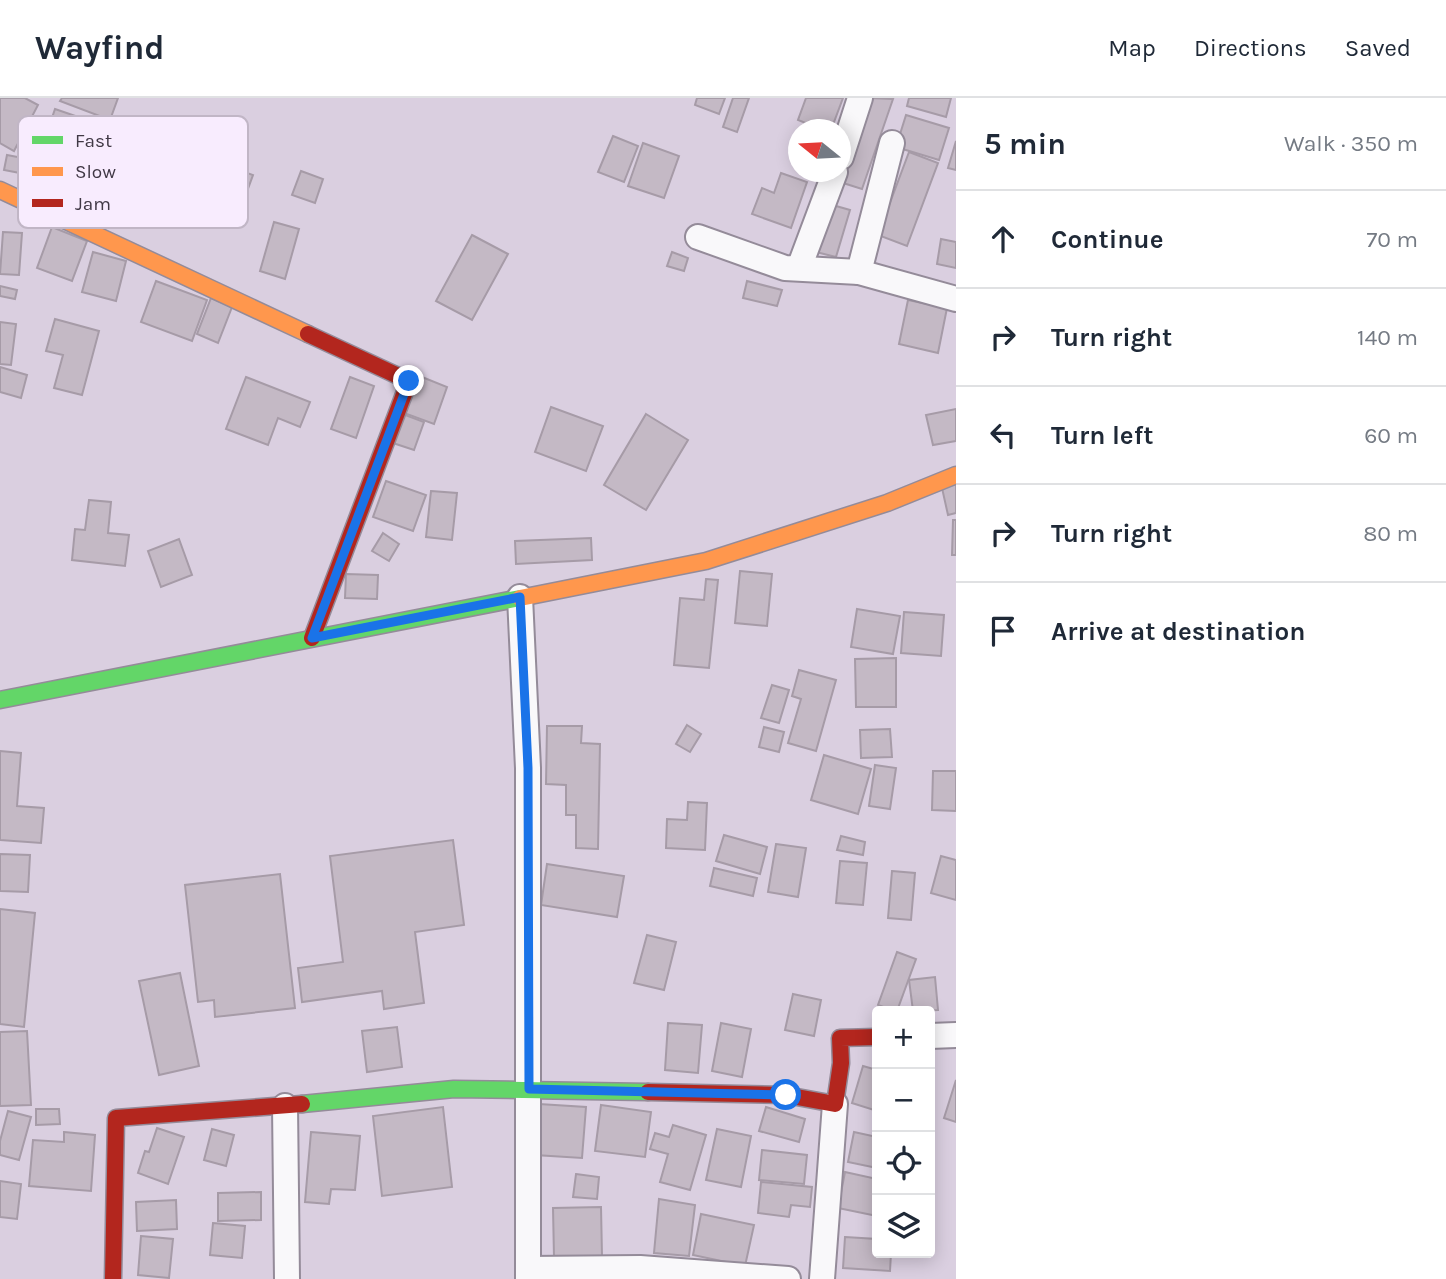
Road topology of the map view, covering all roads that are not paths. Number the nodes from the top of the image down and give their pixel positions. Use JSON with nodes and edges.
{"nodes":[{"id":1,"x":860,"y":98,"type":"edge"},
{"id":2,"x":851,"y":126,"type":"edge"},
{"id":3,"x":892,"y":143,"type":"dead end"},
{"id":4,"x":831,"y":182,"type":"edge"},
{"id":5,"x":0,"y":190,"type":"edge"},
{"id":6,"x":18,"y":198,"type":"edge"},
{"id":7,"x":81,"y":228,"type":"edge"},
{"id":8,"x":698,"y":237,"type":"dead end"},
{"id":9,"x":799,"y":268,"type":"junction"},
{"id":10,"x":859,"y":272,"type":"junction"},
{"id":11,"x":956,"y":299,"type":"edge"},
{"id":12,"x":956,"y":475,"type":"edge"},
{"id":13,"x":520,"y":597,"type":"junction"},
{"id":14,"x":312,"y":638,"type":"junction"},
{"id":15,"x":0,"y":701,"type":"edge"},
{"id":16,"x":956,"y":1035,"type":"edge"},
{"id":17,"x":935,"y":1036,"type":"edge"},
{"id":18,"x":872,"y":1037,"type":"edge"},
{"id":19,"x":529,"y":1089,"type":"junction"},
{"id":20,"x":835,"y":1104,"type":"junction"},
{"id":21,"x":285,"y":1105,"type":"junction"},
{"id":22,"x":528,"y":1274,"type":"edge"},
{"id":23,"x":113,"y":1279,"type":"edge"},
{"id":24,"x":287,"y":1279,"type":"edge"},
{"id":25,"x":788,"y":1279,"type":"edge"},
{"id":26,"x":822,"y":1279,"type":"edge"}],
"edges":[{"from":1,"to":2,"type":"street"},
{"from":3,"to":10,"type":"street"},
{"from":4,"to":9,"type":"street"},
{"from":5,"to":6,"type":"street"},
{"from":7,"to":14,"type":"street"},
{"from":8,"to":9,"type":"street"},
{"from":9,"to":10,"type":"street"},
{"from":10,"to":11,"type":"street"},
{"from":12,"to":13,"type":"street"},
{"from":13,"to":14,"type":"street"},
{"from":13,"to":19,"type":"street"},
{"from":14,"to":15,"type":"street"},
{"from":16,"to":17,"type":"street"},
{"from":18,"to":20,"type":"street"},
{"from":19,"to":20,"type":"street"},
{"from":19,"to":21,"type":"street"},
{"from":19,"to":22,"type":"street"},
{"from":20,"to":26,"type":"street"},
{"from":21,"to":23,"type":"street"},
{"from":21,"to":24,"type":"street"},
{"from":22,"to":25,"type":"street"}]}
